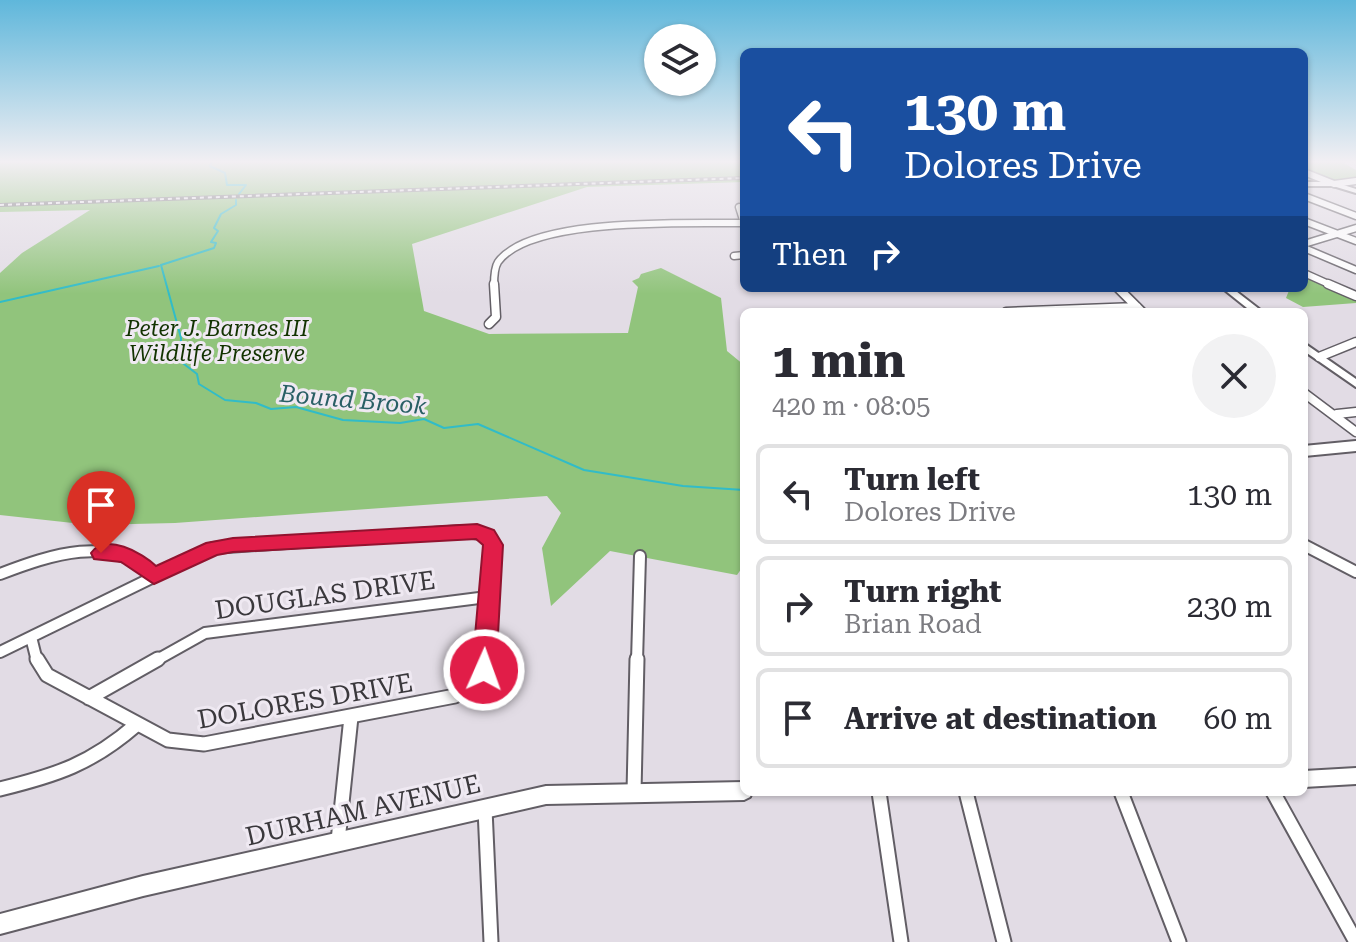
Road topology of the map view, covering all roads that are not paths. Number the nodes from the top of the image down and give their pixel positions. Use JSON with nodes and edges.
{"nodes":[{"id":1,"x":1330,"y":206,"type":"edge"},
{"id":2,"x":739,"y":207,"type":"dead end"},
{"id":3,"x":740,"y":210,"type":"edge"},
{"id":4,"x":1356,"y":216,"type":"edge"},
{"id":5,"x":740,"y":223,"type":"edge"},
{"id":6,"x":1308,"y":223,"type":"edge"},
{"id":7,"x":1356,"y":228,"type":"edge"},
{"id":8,"x":1336,"y":234,"type":"junction"},
{"id":9,"x":1356,"y":241,"type":"edge"},
{"id":10,"x":1308,"y":244,"type":"edge"},
{"id":11,"x":1308,"y":248,"type":"edge"},
{"id":12,"x":740,"y":255,"type":"edge"},
{"id":13,"x":734,"y":256,"type":"dead end"},
{"id":14,"x":1356,"y":270,"type":"edge"},
{"id":15,"x":1308,"y":275,"type":"edge"},
{"id":16,"x":1122,"y":292,"type":"edge"},
{"id":17,"x":1231,"y":292,"type":"edge"},
{"id":18,"x":1356,"y":296,"type":"edge"},
{"id":19,"x":1138,"y":308,"type":"edge"},
{"id":20,"x":1253,"y":308,"type":"edge"},
{"id":21,"x":489,"y":324,"type":"dead end"},
{"id":22,"x":1354,"y":345,"type":"edge"},
{"id":23,"x":1308,"y":349,"type":"edge"},
{"id":24,"x":1319,"y":357,"type":"junction"},
{"id":25,"x":1356,"y":384,"type":"edge"},
{"id":26,"x":1308,"y":396,"type":"edge"},
{"id":27,"x":1356,"y":414,"type":"edge"},
{"id":28,"x":1340,"y":416,"type":"junction"},
{"id":29,"x":1356,"y":432,"type":"edge"},
{"id":30,"x":1356,"y":446,"type":"edge"},
{"id":31,"x":1308,"y":451,"type":"edge"},
{"id":32,"x":1308,"y":547,"type":"edge"},
{"id":33,"x":640,"y":556,"type":"dead end"},
{"id":34,"x":1356,"y":572,"type":"edge"},
{"id":35,"x":0,"y":574,"type":"edge"},
{"id":36,"x":154,"y":576,"type":"junction"},
{"id":37,"x":487,"y":597,"type":"junction"},
{"id":38,"x":31,"y":637,"type":"junction"},
{"id":39,"x":0,"y":652,"type":"edge"},
{"id":40,"x":89,"y":698,"type":"junction"},
{"id":41,"x":351,"y":717,"type":"junction"},
{"id":42,"x":136,"y":725,"type":"junction"},
{"id":43,"x":1356,"y":776,"type":"edge"},
{"id":44,"x":1308,"y":779,"type":"edge"},
{"id":45,"x":0,"y":789,"type":"edge"},
{"id":46,"x":740,"y":791,"type":"edge"},
{"id":47,"x":634,"y":792,"type":"junction"},
{"id":48,"x":880,"y":796,"type":"edge"},
{"id":49,"x":967,"y":796,"type":"edge"},
{"id":50,"x":1123,"y":796,"type":"edge"},
{"id":51,"x":1275,"y":796,"type":"edge"},
{"id":52,"x":485,"y":809,"type":"junction"},
{"id":53,"x":338,"y":842,"type":"junction"},
{"id":54,"x":0,"y":924,"type":"edge"},
{"id":55,"x":491,"y":942,"type":"edge"},
{"id":56,"x":901,"y":942,"type":"edge"},
{"id":57,"x":1004,"y":942,"type":"edge"},
{"id":58,"x":1179,"y":942,"type":"edge"},
{"id":59,"x":1356,"y":942,"type":"edge"}],
"edges":[{"from":1,"to":4,"type":"street"},
{"from":2,"to":3,"type":"street"},
{"from":5,"to":21,"type":"street"},
{"from":6,"to":8,"type":"street"},
{"from":7,"to":8,"type":"street"},
{"from":8,"to":9,"type":"street"},
{"from":8,"to":10,"type":"street"},
{"from":11,"to":14,"type":"street"},
{"from":12,"to":13,"type":"street"},
{"from":15,"to":18,"type":"street"},
{"from":16,"to":19,"type":"street"},
{"from":17,"to":20,"type":"street"},
{"from":22,"to":24,"type":"street"},
{"from":23,"to":24,"type":"street"},
{"from":24,"to":25,"type":"street"},
{"from":26,"to":28,"type":"street"},
{"from":27,"to":28,"type":"street"},
{"from":28,"to":29,"type":"street"},
{"from":30,"to":31,"type":"street"},
{"from":32,"to":34,"type":"street"},
{"from":33,"to":47,"type":"street"},
{"from":35,"to":36,"type":"street"},
{"from":36,"to":37,"type":"street","name":"DOLORES DRIVE"},
{"from":36,"to":38,"type":"street","name":"DOLORES DRIVE"},
{"from":37,"to":40,"type":"street","name":"DOUGLAS DRIVE"},
{"from":37,"to":41,"type":"street","name":"DOLORES DRIVE"},
{"from":38,"to":39,"type":"street","name":"DOLORES DRIVE"},
{"from":38,"to":40,"type":"street","name":"DOLORES DRIVE"},
{"from":40,"to":42,"type":"street","name":"DOLORES DRIVE"},
{"from":41,"to":42,"type":"street","name":"DOLORES DRIVE"},
{"from":41,"to":53,"type":"street"},
{"from":42,"to":45,"type":"street"},
{"from":43,"to":44,"type":"street"},
{"from":46,"to":47,"type":"street","name":"DURHAM AVENUE"},
{"from":47,"to":52,"type":"street","name":"DURHAM AVENUE"},
{"from":48,"to":56,"type":"street"},
{"from":49,"to":57,"type":"street"},
{"from":50,"to":58,"type":"street"},
{"from":51,"to":59,"type":"street"},
{"from":52,"to":53,"type":"street","name":"DURHAM AVENUE"},
{"from":52,"to":55,"type":"street"},
{"from":53,"to":54,"type":"street","name":"DURHAM AVENUE"}]}
